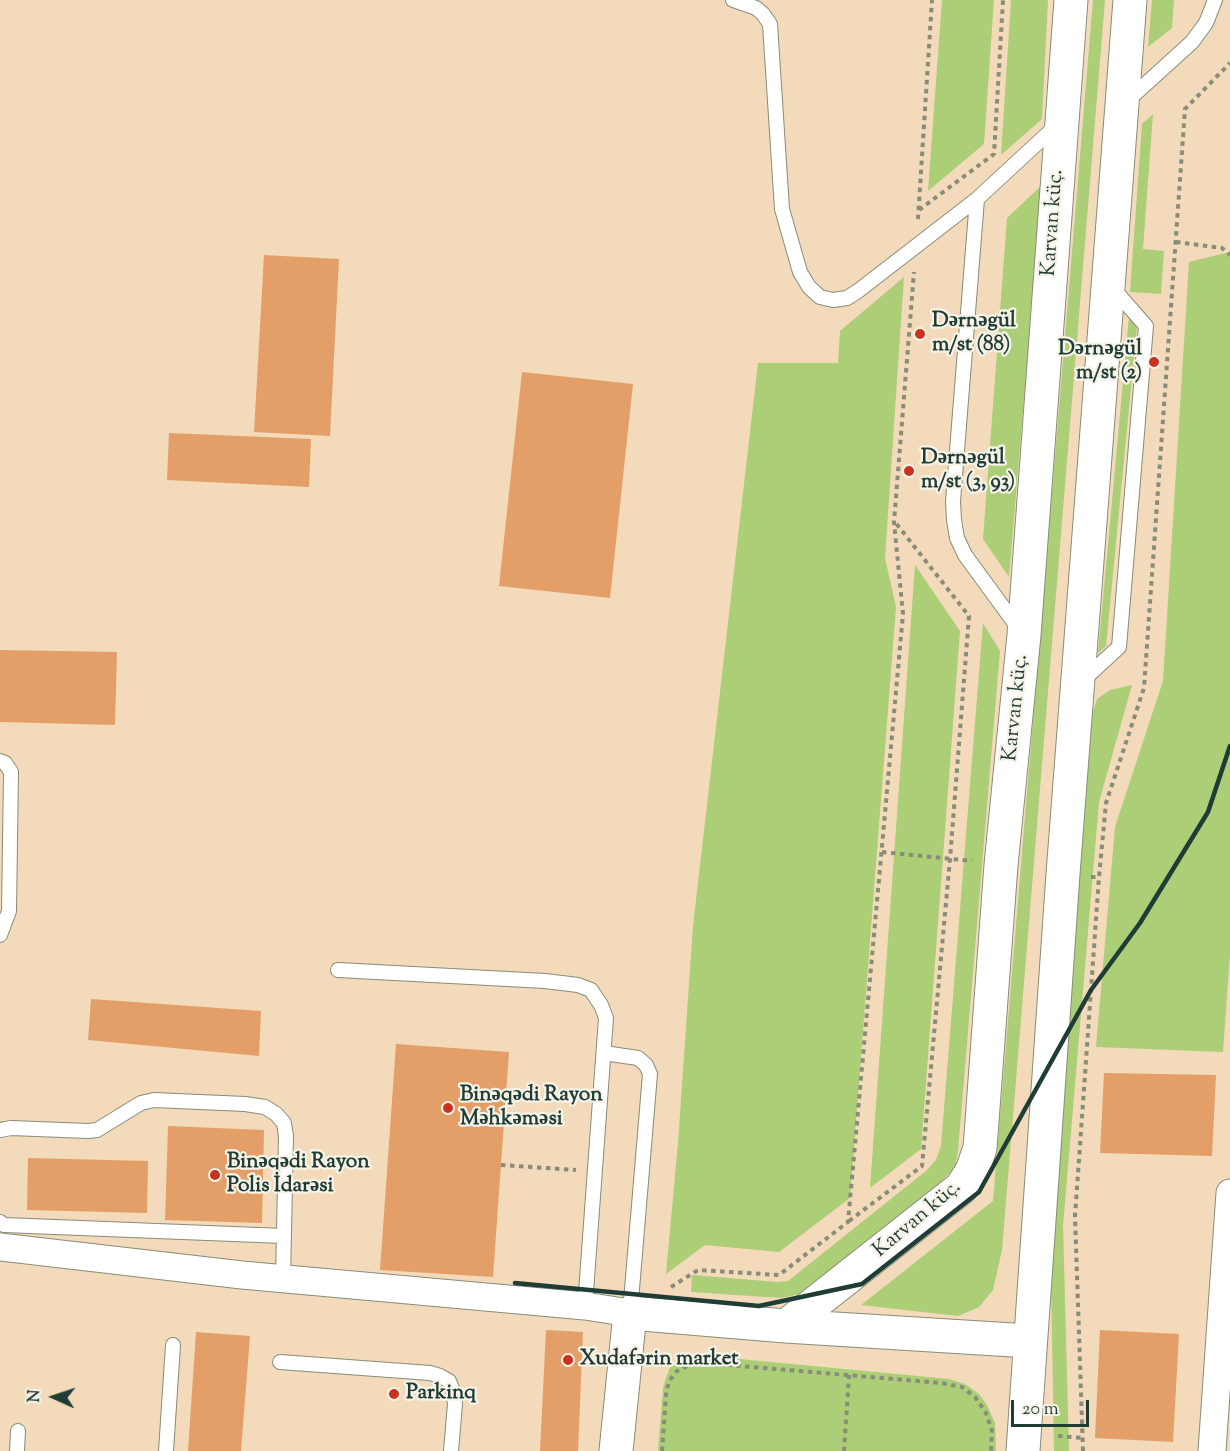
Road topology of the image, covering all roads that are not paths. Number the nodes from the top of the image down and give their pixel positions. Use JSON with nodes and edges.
{"nodes":[{"id":1,"x":733,"y":0,"type":"edge"},
{"id":2,"x":1071,"y":0,"type":"edge"},
{"id":3,"x":1130,"y":0,"type":"edge"},
{"id":4,"x":1215,"y":0,"type":"edge"},
{"id":5,"x":1121,"y":107,"type":"junction"},
{"id":6,"x":1061,"y":121,"type":"junction"},
{"id":7,"x":976,"y":199,"type":"junction"},
{"id":8,"x":1024,"y":635,"type":"junction"},
{"id":9,"x":0,"y":760,"type":"edge"},
{"id":10,"x":0,"y":935,"type":"edge"},
{"id":11,"x":338,"y":970,"type":"dead end"},
{"id":12,"x":604,"y":1053,"type":"junction"},
{"id":13,"x":0,"y":1130,"type":"edge"},
{"id":14,"x":1230,"y":1193,"type":"edge"},
{"id":15,"x":0,"y":1222,"type":"edge"},
{"id":16,"x":284,"y":1236,"type":"junction"},
{"id":17,"x":0,"y":1247,"type":"edge"},
{"id":18,"x":283,"y":1279,"type":"junction"},
{"id":19,"x":585,"y":1306,"type":"junction"},
{"id":20,"x":630,"y":1313,"type":"junction"},
{"id":21,"x":786,"y":1326,"type":"junction"},
{"id":22,"x":1029,"y":1341,"type":"junction"},
{"id":23,"x":173,"y":1345,"type":"dead end"},
{"id":24,"x":280,"y":1362,"type":"dead end"},
{"id":25,"x":1224,"y":1372,"type":"edge"},
{"id":26,"x":18,"y":1431,"type":"dead end"},
{"id":27,"x":17,"y":1451,"type":"edge"},
{"id":28,"x":166,"y":1451,"type":"edge"},
{"id":29,"x":451,"y":1451,"type":"edge"},
{"id":30,"x":616,"y":1451,"type":"edge"},
{"id":31,"x":1023,"y":1451,"type":"edge"},
{"id":32,"x":1212,"y":1451,"type":"edge"}],
"edges":[{"from":1,"to":7,"type":"lane"},
{"from":2,"to":6,"type":"street","name":"Karvan küç."},
{"from":3,"to":5,"type":"street"},
{"from":4,"to":5,"type":"lane"},
{"from":5,"to":22,"type":"street"},
{"from":6,"to":7,"type":"lane"},
{"from":6,"to":8,"type":"street","name":"Karvan küç."},
{"from":7,"to":8,"type":"lane"},
{"from":8,"to":21,"type":"street","name":"Karvan küç."},
{"from":9,"to":10,"type":"lane"},
{"from":11,"to":12,"type":"lane"},
{"from":12,"to":19,"type":"lane"},
{"from":12,"to":20,"type":"lane"},
{"from":13,"to":16,"type":"lane"},
{"from":14,"to":25,"type":"street"},
{"from":15,"to":16,"type":"lane"},
{"from":16,"to":18,"type":"lane"},
{"from":17,"to":18,"type":"street"},
{"from":18,"to":19,"type":"street"},
{"from":19,"to":20,"type":"street"},
{"from":20,"to":21,"type":"street"},
{"from":20,"to":30,"type":"street"},
{"from":21,"to":22,"type":"street"},
{"from":22,"to":31,"type":"street"},
{"from":23,"to":28,"type":"lane"},
{"from":24,"to":29,"type":"lane"},
{"from":25,"to":32,"type":"street"},
{"from":26,"to":27,"type":"lane"}]}
